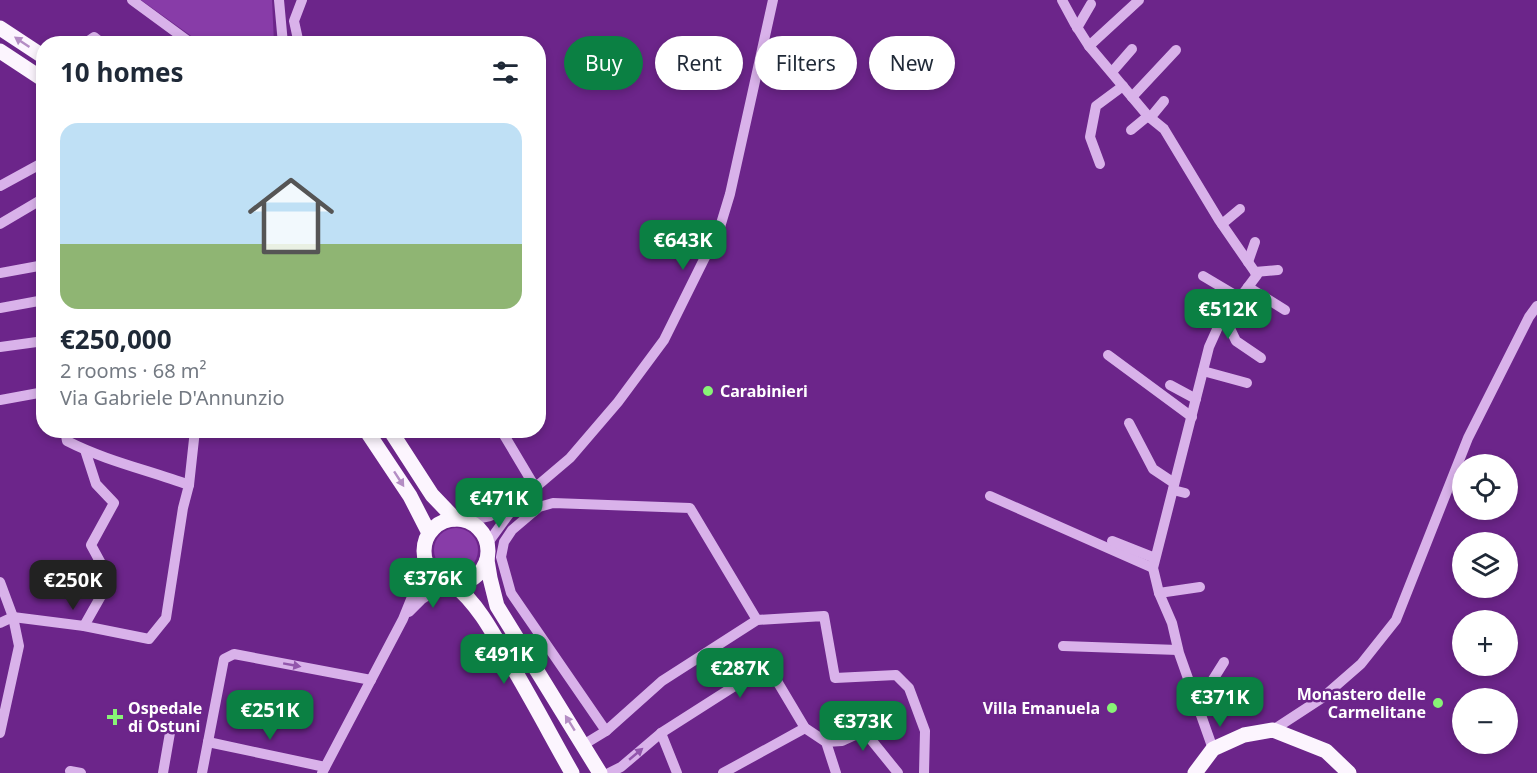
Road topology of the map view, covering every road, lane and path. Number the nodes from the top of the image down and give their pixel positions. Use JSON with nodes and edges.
{"nodes":[{"id":1,"x":132,"y":0,"type":"edge"},
{"id":2,"x":279,"y":0,"type":"edge"},
{"id":3,"x":302,"y":0,"type":"edge"},
{"id":4,"x":773,"y":0,"type":"edge"},
{"id":5,"x":1062,"y":0,"type":"edge"},
{"id":6,"x":1139,"y":0,"type":"edge"},
{"id":7,"x":1091,"y":4,"type":"dead end"},
{"id":8,"x":0,"y":28,"type":"edge"},
{"id":9,"x":1077,"y":28,"type":"junction"},
{"id":10,"x":181,"y":36,"type":"edge"},
{"id":11,"x":282,"y":36,"type":"edge"},
{"id":12,"x":297,"y":36,"type":"edge"},
{"id":13,"x":1089,"y":46,"type":"junction"},
{"id":14,"x":1132,"y":49,"type":"dead end"},
{"id":15,"x":1176,"y":50,"type":"dead end"},
{"id":16,"x":0,"y":51,"type":"edge"},
{"id":17,"x":36,"y":52,"type":"edge"},
{"id":18,"x":1112,"y":72,"type":"junction"},
{"id":19,"x":36,"y":75,"type":"edge"},
{"id":20,"x":1123,"y":86,"type":"junction"},
{"id":21,"x":1132,"y":97,"type":"junction"},
{"id":22,"x":1164,"y":102,"type":"dead end"},
{"id":23,"x":1149,"y":117,"type":"junction"},
{"id":24,"x":1131,"y":130,"type":"dead end"},
{"id":25,"x":1100,"y":164,"type":"dead end"},
{"id":26,"x":36,"y":166,"type":"edge"},
{"id":27,"x":0,"y":186,"type":"edge"},
{"id":28,"x":36,"y":203,"type":"edge"},
{"id":29,"x":1240,"y":209,"type":"dead end"},
{"id":30,"x":0,"y":224,"type":"edge"},
{"id":31,"x":1222,"y":224,"type":"junction"},
{"id":32,"x":1255,"y":242,"type":"dead end"},
{"id":33,"x":36,"y":266,"type":"edge"},
{"id":34,"x":1251,"y":267,"type":"junction"},
{"id":35,"x":1278,"y":270,"type":"dead end"},
{"id":36,"x":0,"y":273,"type":"edge"},
{"id":37,"x":1203,"y":276,"type":"dead end"},
{"id":38,"x":1248,"y":287,"type":"junction"},
{"id":39,"x":1240,"y":298,"type":"junction"},
{"id":40,"x":36,"y":301,"type":"edge"},
{"id":41,"x":1537,"y":306,"type":"edge"},
{"id":42,"x":0,"y":308,"type":"edge"},
{"id":43,"x":1286,"y":310,"type":"dead end"},
{"id":44,"x":1225,"y":318,"type":"junction"},
{"id":45,"x":36,"y":342,"type":"edge"},
{"id":46,"x":0,"y":347,"type":"edge"},
{"id":47,"x":1108,"y":355,"type":"dead end"},
{"id":48,"x":1260,"y":358,"type":"dead end"},
{"id":49,"x":1203,"y":371,"type":"junction"},
{"id":50,"x":1247,"y":383,"type":"dead end"},
{"id":51,"x":1170,"y":385,"type":"dead end"},
{"id":52,"x":36,"y":393,"type":"edge"},
{"id":53,"x":1196,"y":399,"type":"junction"},
{"id":54,"x":0,"y":400,"type":"edge"},
{"id":55,"x":1192,"y":417,"type":"junction"},
{"id":56,"x":1129,"y":423,"type":"dead end"},
{"id":57,"x":66,"y":438,"type":"edge"},
{"id":58,"x":194,"y":438,"type":"edge"},
{"id":59,"x":371,"y":438,"type":"edge"},
{"id":60,"x":395,"y":438,"type":"edge"},
{"id":61,"x":506,"y":438,"type":"edge"},
{"id":62,"x":85,"y":450,"type":"junction"},
{"id":63,"x":189,"y":485,"type":"junction"},
{"id":64,"x":535,"y":487,"type":"junction"},
{"id":65,"x":1173,"y":487,"type":"junction"},
{"id":66,"x":1185,"y":493,"type":"dead end"},
{"id":67,"x":990,"y":496,"type":"dead end"},
{"id":68,"x":517,"y":503,"type":"junction"},
{"id":69,"x":461,"y":520,"type":"junction"},
{"id":70,"x":429,"y":533,"type":"junction"},
{"id":71,"x":1112,"y":541,"type":"dead end"},
{"id":72,"x":487,"y":552,"type":"junction"},
{"id":73,"x":424,"y":556,"type":"junction"},
{"id":74,"x":1154,"y":563,"type":"junction"},
{"id":75,"x":0,"y":582,"type":"edge"},
{"id":76,"x":450,"y":582,"type":"junction"},
{"id":77,"x":1200,"y":587,"type":"dead end"},
{"id":78,"x":1159,"y":593,"type":"junction"},
{"id":79,"x":13,"y":617,"type":"junction"},
{"id":80,"x":403,"y":619,"type":"junction"},
{"id":81,"x":757,"y":620,"type":"junction"},
{"id":82,"x":0,"y":623,"type":"edge"},
{"id":83,"x":84,"y":626,"type":"junction"},
{"id":84,"x":539,"y":633,"type":"junction"},
{"id":85,"x":518,"y":640,"type":"junction"},
{"id":86,"x":1063,"y":646,"type":"dead end"},
{"id":87,"x":1179,"y":650,"type":"junction"},
{"id":88,"x":1224,"y":662,"type":"dead end"},
{"id":89,"x":371,"y":680,"type":"junction"},
{"id":90,"x":1197,"y":705,"type":"junction"},
{"id":91,"x":2,"y":706,"type":"edge"},
{"id":92,"x":171,"y":727,"type":"dead end"},
{"id":93,"x":805,"y":728,"type":"junction"},
{"id":94,"x":1273,"y":730,"type":"junction"},
{"id":95,"x":606,"y":731,"type":"junction"},
{"id":96,"x":0,"y":733,"type":"edge"},
{"id":97,"x":661,"y":733,"type":"junction"},
{"id":98,"x":208,"y":742,"type":"junction"},
{"id":99,"x":826,"y":742,"type":"junction"},
{"id":100,"x":583,"y":745,"type":"junction"},
{"id":101,"x":1213,"y":749,"type":"junction"},
{"id":102,"x":324,"y":770,"type":"edge"},
{"id":103,"x":622,"y":770,"type":"edge"},
{"id":104,"x":163,"y":773,"type":"edge"},
{"id":105,"x":202,"y":773,"type":"edge"},
{"id":106,"x":572,"y":773,"type":"edge"},
{"id":107,"x":600,"y":773,"type":"edge"},
{"id":108,"x":609,"y":773,"type":"edge"},
{"id":109,"x":677,"y":773,"type":"edge"},
{"id":110,"x":723,"y":773,"type":"edge"},
{"id":111,"x":836,"y":773,"type":"edge"},
{"id":112,"x":898,"y":773,"type":"edge"},
{"id":113,"x":924,"y":773,"type":"edge"},
{"id":114,"x":1194,"y":773,"type":"edge"},
{"id":115,"x":1348,"y":773,"type":"edge"}],
"edges":[{"from":1,"to":10,"type":"street"},
{"from":2,"to":11,"type":"street"},
{"from":3,"to":12,"type":"street"},
{"from":4,"to":64,"type":"street"},
{"from":5,"to":9,"type":"street"},
{"from":6,"to":13,"type":"street"},
{"from":7,"to":9,"type":"street"},
{"from":17,"to":8,"type":"main road","one_way":true},
{"from":9,"to":13,"type":"street"},
{"from":13,"to":18,"type":"street"},
{"from":14,"to":18,"type":"street"},
{"from":15,"to":21,"type":"street"},
{"from":16,"to":19,"type":"main road"},
{"from":18,"to":20,"type":"street"},
{"from":20,"to":21,"type":"street"},
{"from":20,"to":25,"type":"street"},
{"from":21,"to":23,"type":"street"},
{"from":22,"to":23,"type":"street"},
{"from":23,"to":24,"type":"street"},
{"from":23,"to":31,"type":"street"},
{"from":26,"to":27,"type":"street"},
{"from":28,"to":30,"type":"street"},
{"from":29,"to":31,"type":"street"},
{"from":31,"to":34,"type":"street"},
{"from":32,"to":34,"type":"street"},
{"from":33,"to":36,"type":"street"},
{"from":34,"to":35,"type":"street"},
{"from":34,"to":38,"type":"street"},
{"from":37,"to":39,"type":"street"},
{"from":38,"to":39,"type":"street"},
{"from":38,"to":43,"type":"street"},
{"from":39,"to":44,"type":"street"},
{"from":40,"to":42,"type":"street"},
{"from":41,"to":94,"type":"street"},
{"from":44,"to":48,"type":"street"},
{"from":44,"to":49,"type":"street"},
{"from":45,"to":46,"type":"street"},
{"from":47,"to":55,"type":"street"},
{"from":49,"to":50,"type":"street"},
{"from":49,"to":53,"type":"street"},
{"from":51,"to":53,"type":"street"},
{"from":52,"to":54,"type":"street"},
{"from":53,"to":55,"type":"street"},
{"from":55,"to":65,"type":"street"},
{"from":56,"to":65,"type":"street"},
{"from":57,"to":62,"type":"street"},
{"from":58,"to":63,"type":"street"},
{"from":59,"to":70,"type":"main road","one_way":true},
{"from":60,"to":69,"type":"main road"},
{"from":61,"to":64,"type":"street"},
{"from":62,"to":63,"type":"street"},
{"from":62,"to":83,"type":"street"},
{"from":63,"to":83,"type":"street"},
{"from":64,"to":68,"type":"street"},
{"from":65,"to":66,"type":"street"},
{"from":65,"to":74,"type":"street"},
{"from":67,"to":74,"type":"street"},
{"from":68,"to":69,"type":"street"},
{"from":68,"to":72,"type":"street"},
{"from":69,"to":70,"type":"main road"},
{"from":69,"to":72,"type":"main road"},
{"from":70,"to":73,"type":"main road"},
{"from":71,"to":74,"type":"street"},
{"from":72,"to":76,"type":"main road"},
{"from":72,"to":85,"type":"main road"},
{"from":73,"to":76,"type":"main road"},
{"from":73,"to":80,"type":"street"},
{"from":74,"to":78,"type":"street"},
{"from":75,"to":79,"type":"street"},
{"from":76,"to":80,"type":"street"},
{"from":76,"to":106,"type":"main road"},
{"from":77,"to":78,"type":"street"},
{"from":78,"to":87,"type":"street"},
{"from":79,"to":82,"type":"street"},
{"from":79,"to":83,"type":"street"},
{"from":79,"to":91,"type":"street"},
{"from":80,"to":89,"type":"street"},
{"from":81,"to":84,"type":"street"},
{"from":81,"to":95,"type":"street"},
{"from":81,"to":113,"type":"street"},
{"from":84,"to":85,"type":"street"},
{"from":84,"to":95,"type":"street"},
{"from":100,"to":85,"type":"main road","one_way":true},
{"from":86,"to":87,"type":"street"},
{"from":87,"to":90,"type":"street"},
{"from":88,"to":90,"type":"street"},
{"from":98,"to":89,"type":"street","one_way":true},
{"from":89,"to":102,"type":"street"},
{"from":90,"to":101,"type":"street"},
{"from":91,"to":96,"type":"street"},
{"from":92,"to":104,"type":"street"},
{"from":93,"to":97,"type":"street"},
{"from":93,"to":99,"type":"street"},
{"from":93,"to":110,"type":"street"},
{"from":94,"to":101,"type":"main road"},
{"from":94,"to":115,"type":"main road"},
{"from":95,"to":100,"type":"street"},
{"from":103,"to":97,"type":"street","one_way":true},
{"from":97,"to":109,"type":"street"},
{"from":98,"to":102,"type":"street"},
{"from":98,"to":105,"type":"street"},
{"from":99,"to":111,"type":"street"},
{"from":99,"to":112,"type":"street"},
{"from":100,"to":107,"type":"main road"},
{"from":101,"to":114,"type":"main road"},
{"from":103,"to":108,"type":"street"}]}
